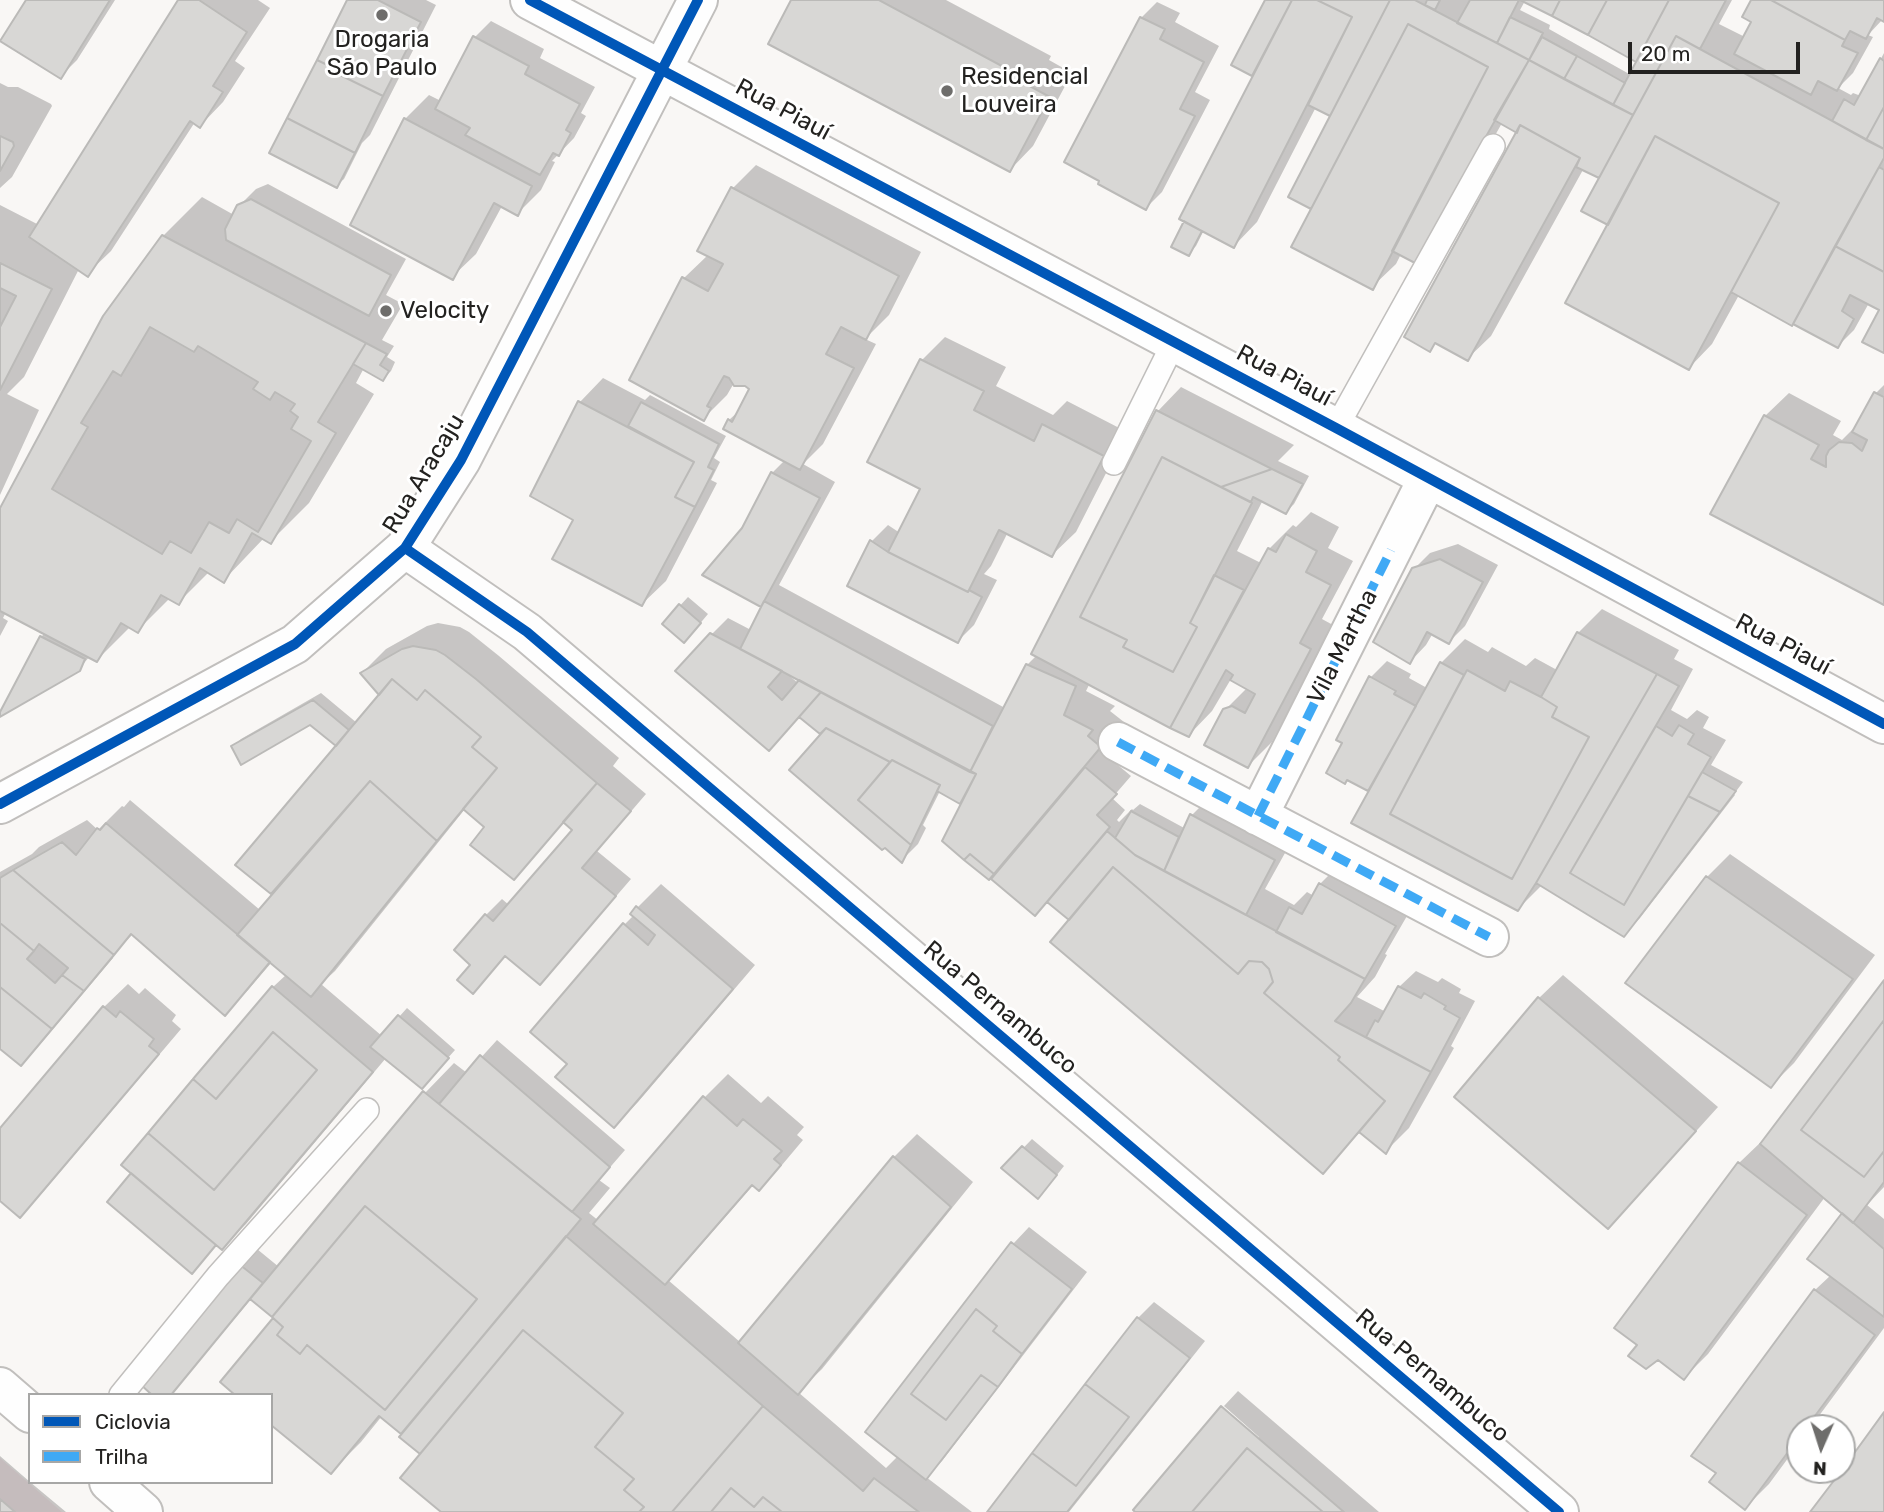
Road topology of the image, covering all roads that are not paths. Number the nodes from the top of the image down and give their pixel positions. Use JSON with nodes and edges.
{"nodes":[{"id":1,"x":530,"y":0,"type":"edge"},
{"id":2,"x":698,"y":0,"type":"edge"},
{"id":3,"x":662,"y":70,"type":"junction"},
{"id":4,"x":1493,"y":146,"type":"dead end"},
{"id":5,"x":1174,"y":342,"type":"junction"},
{"id":6,"x":1336,"y":428,"type":"junction"},
{"id":7,"x":1114,"y":463,"type":"dead end"},
{"id":8,"x":1428,"y":478,"type":"junction"},
{"id":9,"x":405,"y":548,"type":"junction"},
{"id":10,"x":1884,"y":724,"type":"edge"},
{"id":11,"x":1118,"y":742,"type":"dead end"},
{"id":12,"x":0,"y":804,"type":"edge"},
{"id":13,"x":1258,"y":816,"type":"junction"},
{"id":14,"x":1489,"y":937,"type":"dead end"},
{"id":15,"x":367,"y":1110,"type":"dead end"},
{"id":16,"x":0,"y":1387,"type":"edge"},
{"id":17,"x":123,"y":1393,"type":"edge"},
{"id":18,"x":28,"y":1411,"type":"edge"},
{"id":19,"x":111,"y":1484,"type":"edge"},
{"id":20,"x":143,"y":1512,"type":"edge"},
{"id":21,"x":1559,"y":1512,"type":"edge"}],
"edges":[{"from":1,"to":3,"type":"street","name":"Rua Piauí"},
{"from":2,"to":3,"type":"street","name":"Rua Aracaju"},
{"from":3,"to":5,"type":"street","name":"Rua Piauí"},
{"from":3,"to":9,"type":"street","name":"Rua Aracaju"},
{"from":4,"to":6,"type":"lane"},
{"from":5,"to":6,"type":"street","name":"Rua Piauí"},
{"from":5,"to":7,"type":"lane"},
{"from":6,"to":8,"type":"street","name":"Rua Piauí"},
{"from":8,"to":10,"type":"street","name":"Rua Piauí"},
{"from":8,"to":13,"type":"street","name":"Vila Martha"},
{"from":9,"to":12,"type":"street","name":"Rua Aracaju"},
{"from":9,"to":21,"type":"street","name":"Rua Pernambuco"},
{"from":11,"to":13,"type":"street"},
{"from":13,"to":14,"type":"street"},
{"from":15,"to":17,"type":"lane"},
{"from":16,"to":18,"type":"street"},
{"from":19,"to":20,"type":"street"}]}
